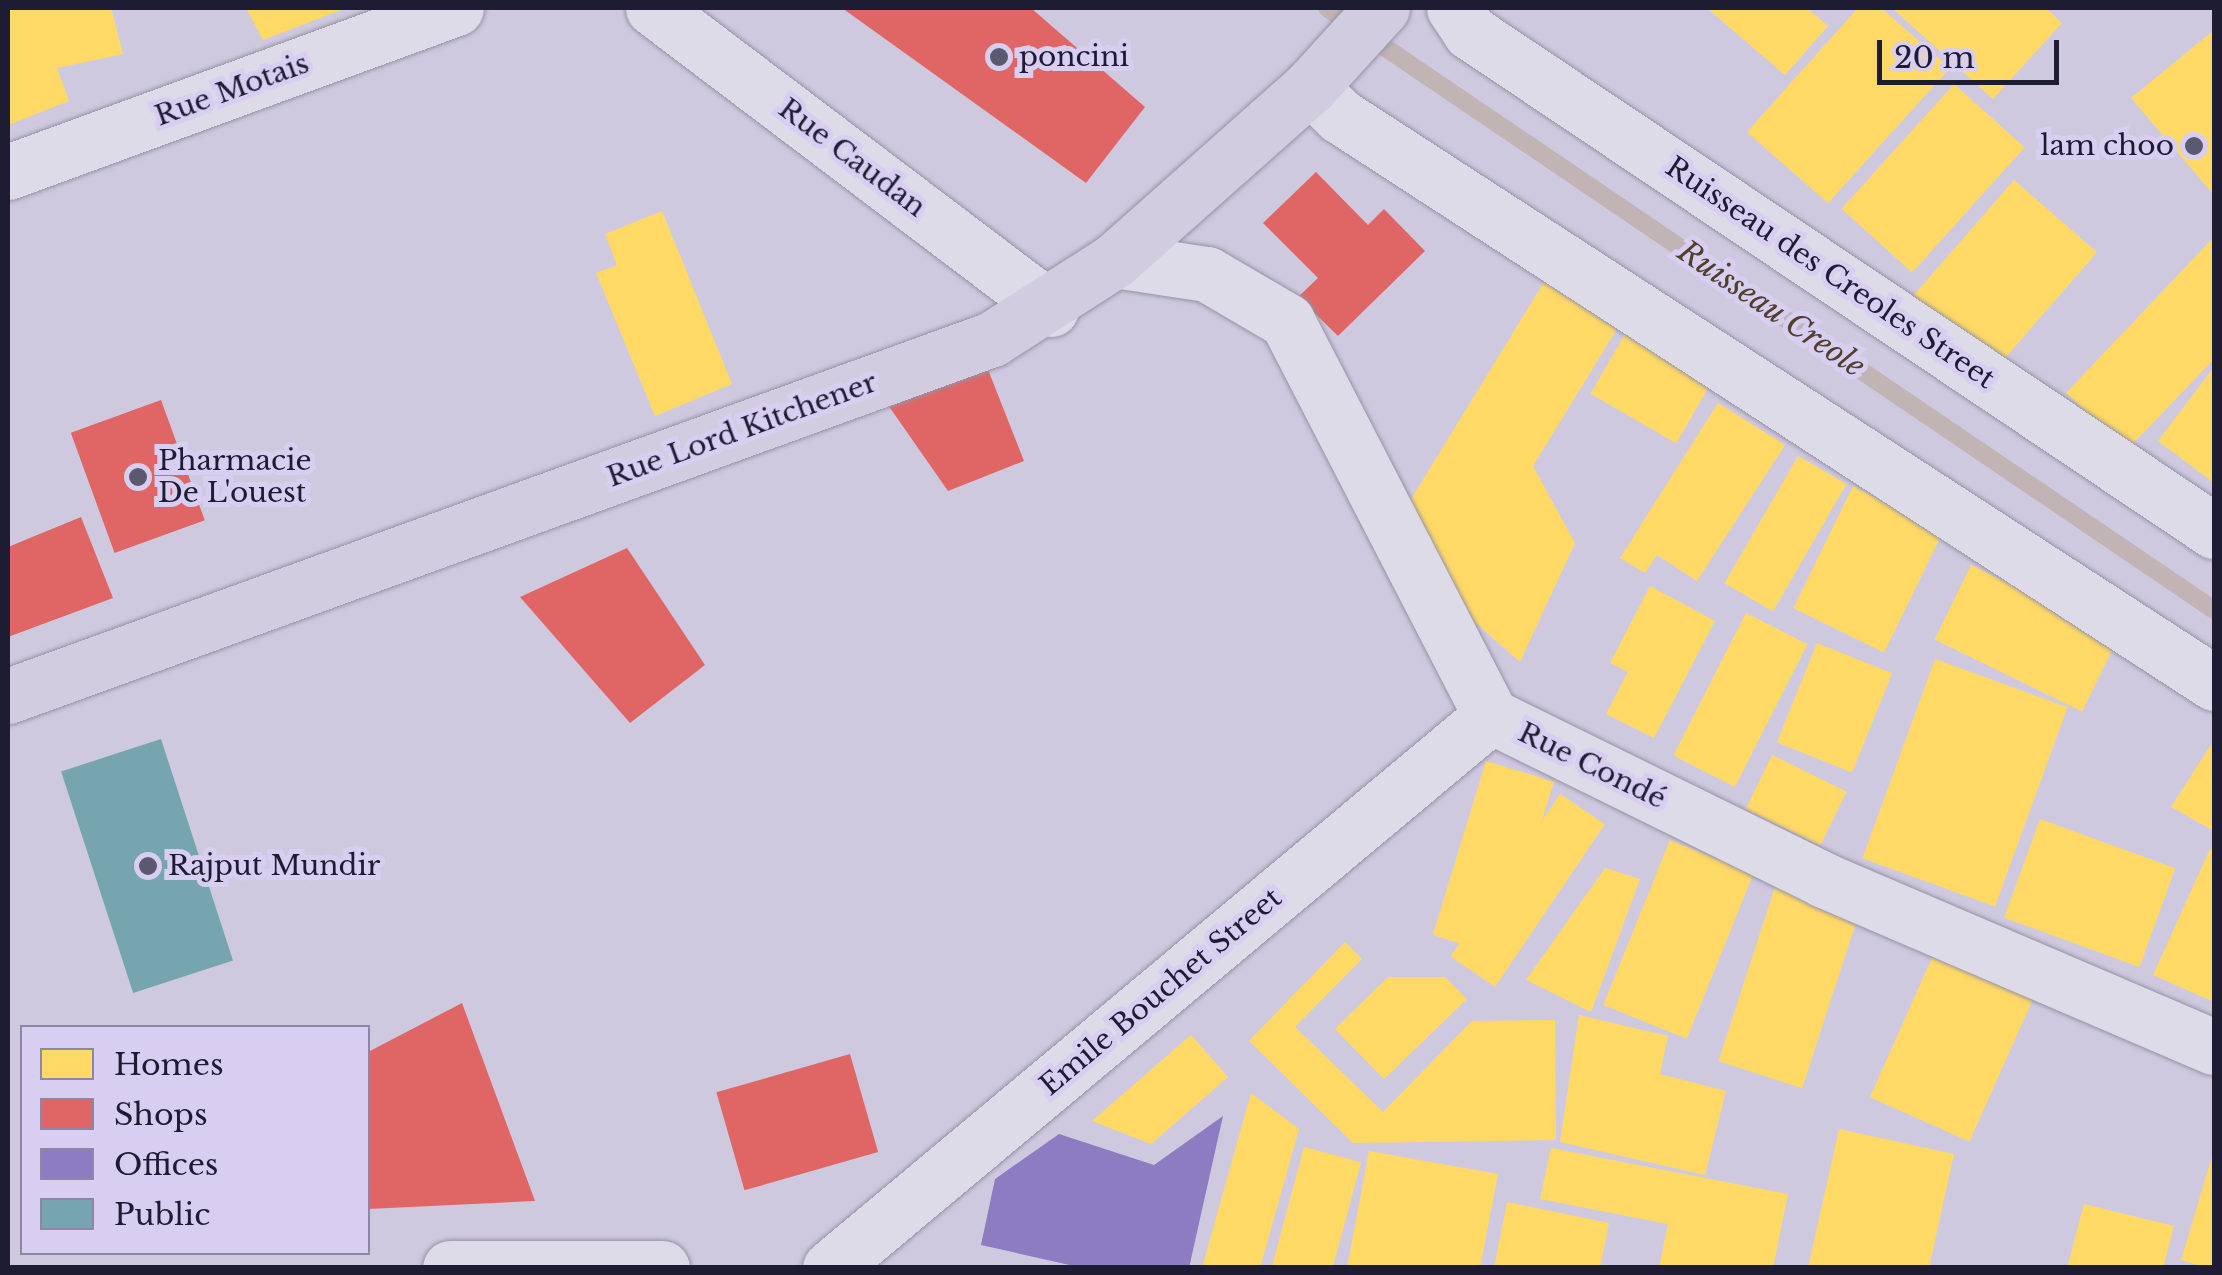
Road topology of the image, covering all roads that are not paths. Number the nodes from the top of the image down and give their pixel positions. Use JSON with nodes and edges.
{"nodes":[{"id":1,"x":456,"y":8,"type":"edge"},
{"id":2,"x":654,"y":8,"type":"edge"},
{"id":3,"x":1454,"y":8,"type":"edge"},
{"id":4,"x":1366,"y":26,"type":"edge"},
{"id":5,"x":1310,"y":87,"type":"junction"},
{"id":6,"x":8,"y":172,"type":"edge"},
{"id":7,"x":1115,"y":260,"type":"junction"},
{"id":8,"x":1052,"y":309,"type":"junction"},
{"id":9,"x":2214,"y":531,"type":"edge"},
{"id":10,"x":2214,"y":683,"type":"edge"},
{"id":11,"x":8,"y":696,"type":"edge"},
{"id":12,"x":1492,"y":716,"type":"junction"},
{"id":13,"x":2214,"y":1047,"type":"edge"},
{"id":14,"x":450,"y":1268,"type":"edge"},
{"id":15,"x":662,"y":1268,"type":"edge"},
{"id":16,"x":830,"y":1268,"type":"edge"}],
"edges":[{"from":1,"to":6,"type":"street","name":"Rue Motais"},
{"from":2,"to":8,"type":"street","name":"Rue Caudan"},
{"from":3,"to":9,"type":"street","name":"Ruisseau des Creoles Street"},
{"from":4,"to":5,"type":"main road","name":"Rue Lord Kitchener"},
{"from":5,"to":7,"type":"main road","name":"Rue Lord Kitchener"},
{"from":5,"to":10,"type":"street"},
{"from":7,"to":8,"type":"main road","name":"Rue Lord Kitchener"},
{"from":7,"to":12,"type":"street","name":"Rue Condé"},
{"from":8,"to":11,"type":"main road","name":"Rue Lord Kitchener"},
{"from":12,"to":13,"type":"street","name":"Rue Condé"},
{"from":12,"to":16,"type":"street","name":"Emile Bouchet Street"},
{"from":14,"to":15,"type":"street"}]}
